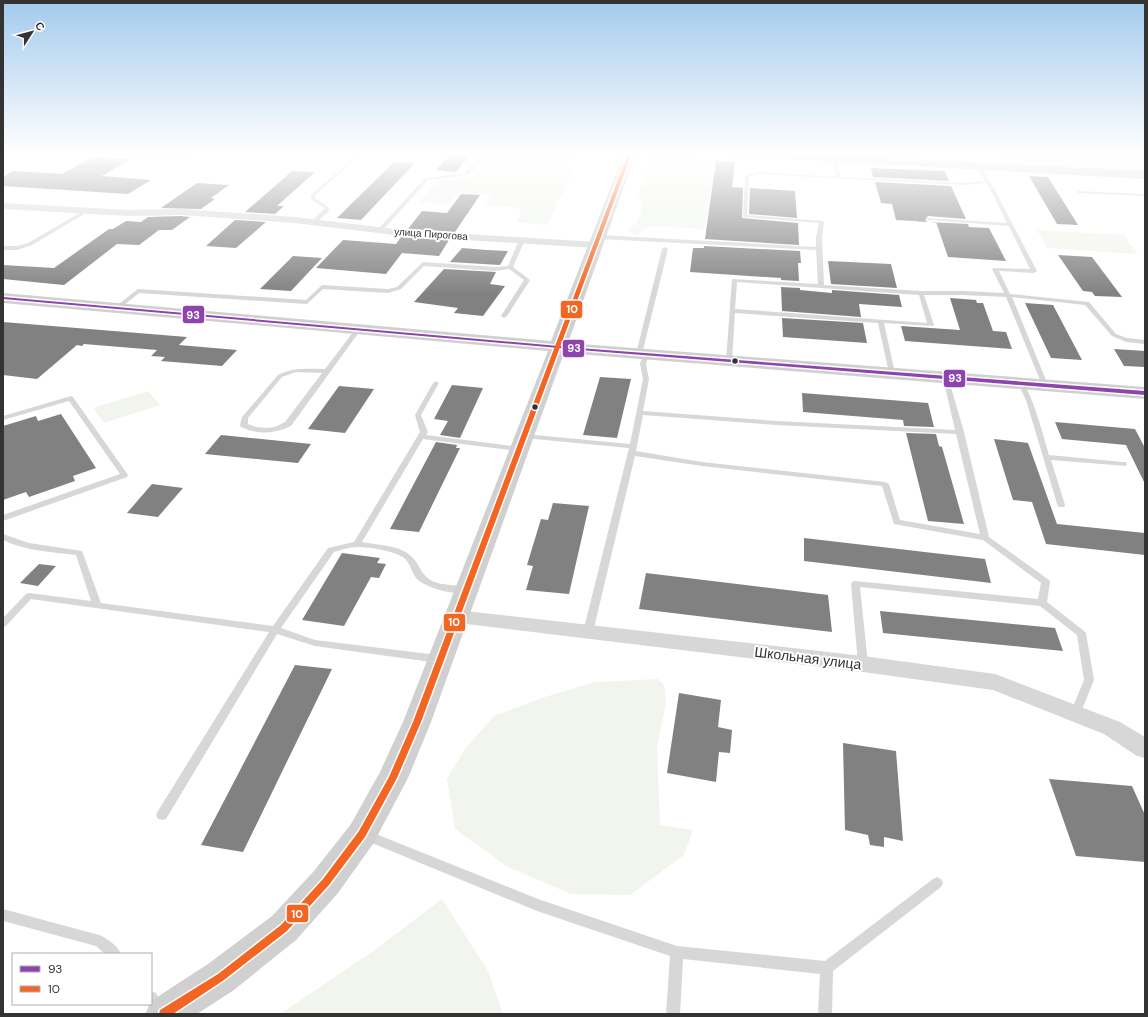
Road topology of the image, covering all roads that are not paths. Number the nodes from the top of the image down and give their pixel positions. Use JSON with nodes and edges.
{"nodes":[{"id":1,"x":316,"y":200,"type":"edge"},
{"id":2,"x":407,"y":200,"type":"edge"},
{"id":3,"x":613,"y":200,"type":"edge"},
{"id":4,"x":746,"y":200,"type":"edge"},
{"id":5,"x":997,"y":200,"type":"edge"},
{"id":6,"x":3,"y":206,"type":"edge"},
{"id":7,"x":87,"y":211,"type":"junction"},
{"id":8,"x":928,"y":219,"type":"dead end"},
{"id":9,"x":315,"y":221,"type":"junction"},
{"id":10,"x":1010,"y":225,"type":"junction"},
{"id":11,"x":381,"y":229,"type":"junction"},
{"id":12,"x":522,"y":240,"type":"junction"},
{"id":13,"x":598,"y":241,"type":"junction"},
{"id":14,"x":3,"y":248,"type":"edge"},
{"id":15,"x":665,"y":249,"type":"dead end"},
{"id":16,"x":819,"y":249,"type":"junction"},
{"id":17,"x":510,"y":267,"type":"junction"},
{"id":18,"x":821,"y":286,"type":"junction"},
{"id":19,"x":921,"y":293,"type":"junction"},
{"id":20,"x":1008,"y":295,"type":"junction"},
{"id":21,"x":3,"y":298,"type":"edge"},
{"id":22,"x":117,"y":308,"type":"junction"},
{"id":23,"x":732,"y":311,"type":"junction"},
{"id":24,"x":504,"y":316,"type":"dead end"},
{"id":25,"x":881,"y":321,"type":"junction"},
{"id":26,"x":359,"y":328,"type":"junction"},
{"id":27,"x":1145,"y":342,"type":"edge"},
{"id":28,"x":558,"y":347,"type":"junction"},
{"id":29,"x":642,"y":354,"type":"junction"},
{"id":30,"x":729,"y":360,"type":"junction"},
{"id":31,"x":326,"y":372,"type":"junction"},
{"id":32,"x":892,"y":373,"type":"junction"},
{"id":33,"x":946,"y":378,"type":"junction"},
{"id":34,"x":436,"y":383,"type":"dead end"},
{"id":35,"x":1021,"y":384,"type":"junction"},
{"id":36,"x":1045,"y":385,"type":"junction"},
{"id":37,"x":1145,"y":393,"type":"edge"},
{"id":38,"x":639,"y":413,"type":"junction"},
{"id":39,"x":3,"y":418,"type":"edge"},
{"id":40,"x":960,"y":432,"type":"junction"},
{"id":41,"x":421,"y":437,"type":"junction"},
{"id":42,"x":521,"y":443,"type":"junction"},
{"id":43,"x":632,"y":449,"type":"junction"},
{"id":44,"x":1046,"y":457,"type":"junction"},
{"id":45,"x":1123,"y":464,"type":"dead end"},
{"id":46,"x":1061,"y":505,"type":"dead end"},
{"id":47,"x":3,"y":518,"type":"edge"},
{"id":48,"x":3,"y":537,"type":"edge"},
{"id":49,"x":985,"y":538,"type":"junction"},
{"id":50,"x":357,"y":544,"type":"junction"},
{"id":51,"x":466,"y":590,"type":"junction"},
{"id":52,"x":1042,"y":603,"type":"junction"},
{"id":53,"x":97,"y":604,"type":"junction"},
{"id":54,"x":457,"y":617,"type":"junction"},
{"id":55,"x":3,"y":624,"type":"edge"},
{"id":56,"x":275,"y":630,"type":"junction"},
{"id":57,"x":588,"y":632,"type":"junction"},
{"id":58,"x":440,"y":659,"type":"junction"},
{"id":59,"x":863,"y":664,"type":"junction"},
{"id":60,"x":1075,"y":714,"type":"junction"},
{"id":61,"x":1145,"y":749,"type":"edge"},
{"id":62,"x":162,"y":815,"type":"dead end"},
{"id":63,"x":362,"y":834,"type":"junction"},
{"id":64,"x":937,"y":883,"type":"dead end"},
{"id":65,"x":3,"y":915,"type":"edge"},
{"id":66,"x":677,"y":952,"type":"junction"},
{"id":67,"x":114,"y":953,"type":"edge"},
{"id":68,"x":827,"y":968,"type":"junction"},
{"id":69,"x":152,"y":1000,"type":"edge"},
{"id":70,"x":160,"y":1014,"type":"edge"},
{"id":71,"x":164,"y":1014,"type":"edge"},
{"id":72,"x":673,"y":1014,"type":"edge"},
{"id":73,"x":825,"y":1014,"type":"edge"}],
"edges":[{"from":1,"to":9,"type":"lane"},
{"from":2,"to":11,"type":"lane"},
{"from":3,"to":13,"type":"main road"},
{"from":4,"to":16,"type":"lane"},
{"from":5,"to":10,"type":"lane"},
{"from":6,"to":7,"type":"street","name":"улица Пирогова"},
{"from":7,"to":9,"type":"street","name":"улица Пирогова"},
{"from":7,"to":14,"type":"lane"},
{"from":8,"to":10,"type":"lane"},
{"from":9,"to":11,"type":"street","name":"улица Пирогова"},
{"from":10,"to":20,"type":"lane"},
{"from":11,"to":12,"type":"street","name":"улица Пирогова"},
{"from":12,"to":13,"type":"street","name":"улица Пирогова"},
{"from":12,"to":17,"type":"lane"},
{"from":13,"to":16,"type":"lane"},
{"from":13,"to":28,"type":"main road"},
{"from":15,"to":29,"type":"lane"},
{"from":16,"to":18,"type":"lane"},
{"from":17,"to":22,"type":"lane"},
{"from":17,"to":24,"type":"lane"},
{"from":18,"to":19,"type":"lane"},
{"from":18,"to":23,"type":"lane"},
{"from":19,"to":20,"type":"lane"},
{"from":19,"to":25,"type":"lane"},
{"from":20,"to":27,"type":"lane"},
{"from":20,"to":36,"type":"lane"},
{"from":21,"to":22,"type":"main road"},
{"from":22,"to":26,"type":"main road"},
{"from":23,"to":25,"type":"lane"},
{"from":23,"to":30,"type":"lane"},
{"from":25,"to":32,"type":"lane"},
{"from":26,"to":28,"type":"main road"},
{"from":26,"to":31,"type":"lane"},
{"from":28,"to":29,"type":"main road"},
{"from":28,"to":42,"type":"main road"},
{"from":29,"to":30,"type":"main road"},
{"from":29,"to":38,"type":"lane"},
{"from":30,"to":32,"type":"main road"},
{"from":31,"to":31,"type":"lane"},
{"from":32,"to":33,"type":"main road"},
{"from":33,"to":35,"type":"main road"},
{"from":33,"to":40,"type":"lane"},
{"from":34,"to":41,"type":"lane"},
{"from":35,"to":36,"type":"main road"},
{"from":35,"to":44,"type":"lane"},
{"from":36,"to":37,"type":"main road"},
{"from":38,"to":40,"type":"lane"},
{"from":38,"to":43,"type":"lane"},
{"from":39,"to":47,"type":"lane"},
{"from":40,"to":49,"type":"lane"},
{"from":41,"to":42,"type":"lane"},
{"from":41,"to":50,"type":"lane"},
{"from":42,"to":43,"type":"lane"},
{"from":42,"to":51,"type":"main road"},
{"from":43,"to":49,"type":"lane"},
{"from":43,"to":57,"type":"lane"},
{"from":44,"to":45,"type":"lane"},
{"from":44,"to":46,"type":"lane"},
{"from":48,"to":53,"type":"lane"},
{"from":49,"to":52,"type":"lane"},
{"from":50,"to":51,"type":"lane"},
{"from":50,"to":56,"type":"lane"},
{"from":51,"to":54,"type":"main road"},
{"from":52,"to":59,"type":"lane"},
{"from":52,"to":60,"type":"lane"},
{"from":53,"to":55,"type":"lane"},
{"from":53,"to":56,"type":"lane"},
{"from":54,"to":57,"type":"street","name":"Школьная улица"},
{"from":54,"to":58,"type":"main road"},
{"from":56,"to":58,"type":"lane"},
{"from":56,"to":62,"type":"lane"},
{"from":57,"to":59,"type":"street","name":"Школьная улица"},
{"from":58,"to":63,"type":"main road"},
{"from":59,"to":60,"type":"street","name":"Школьная улица"},
{"from":60,"to":61,"type":"street","name":"Школьная улица"},
{"from":63,"to":66,"type":"lane"},
{"from":63,"to":71,"type":"main road"},
{"from":64,"to":68,"type":"lane"},
{"from":65,"to":67,"type":"lane"},
{"from":66,"to":68,"type":"lane"},
{"from":66,"to":72,"type":"lane"},
{"from":68,"to":73,"type":"lane"},
{"from":69,"to":70,"type":"lane"}]}
